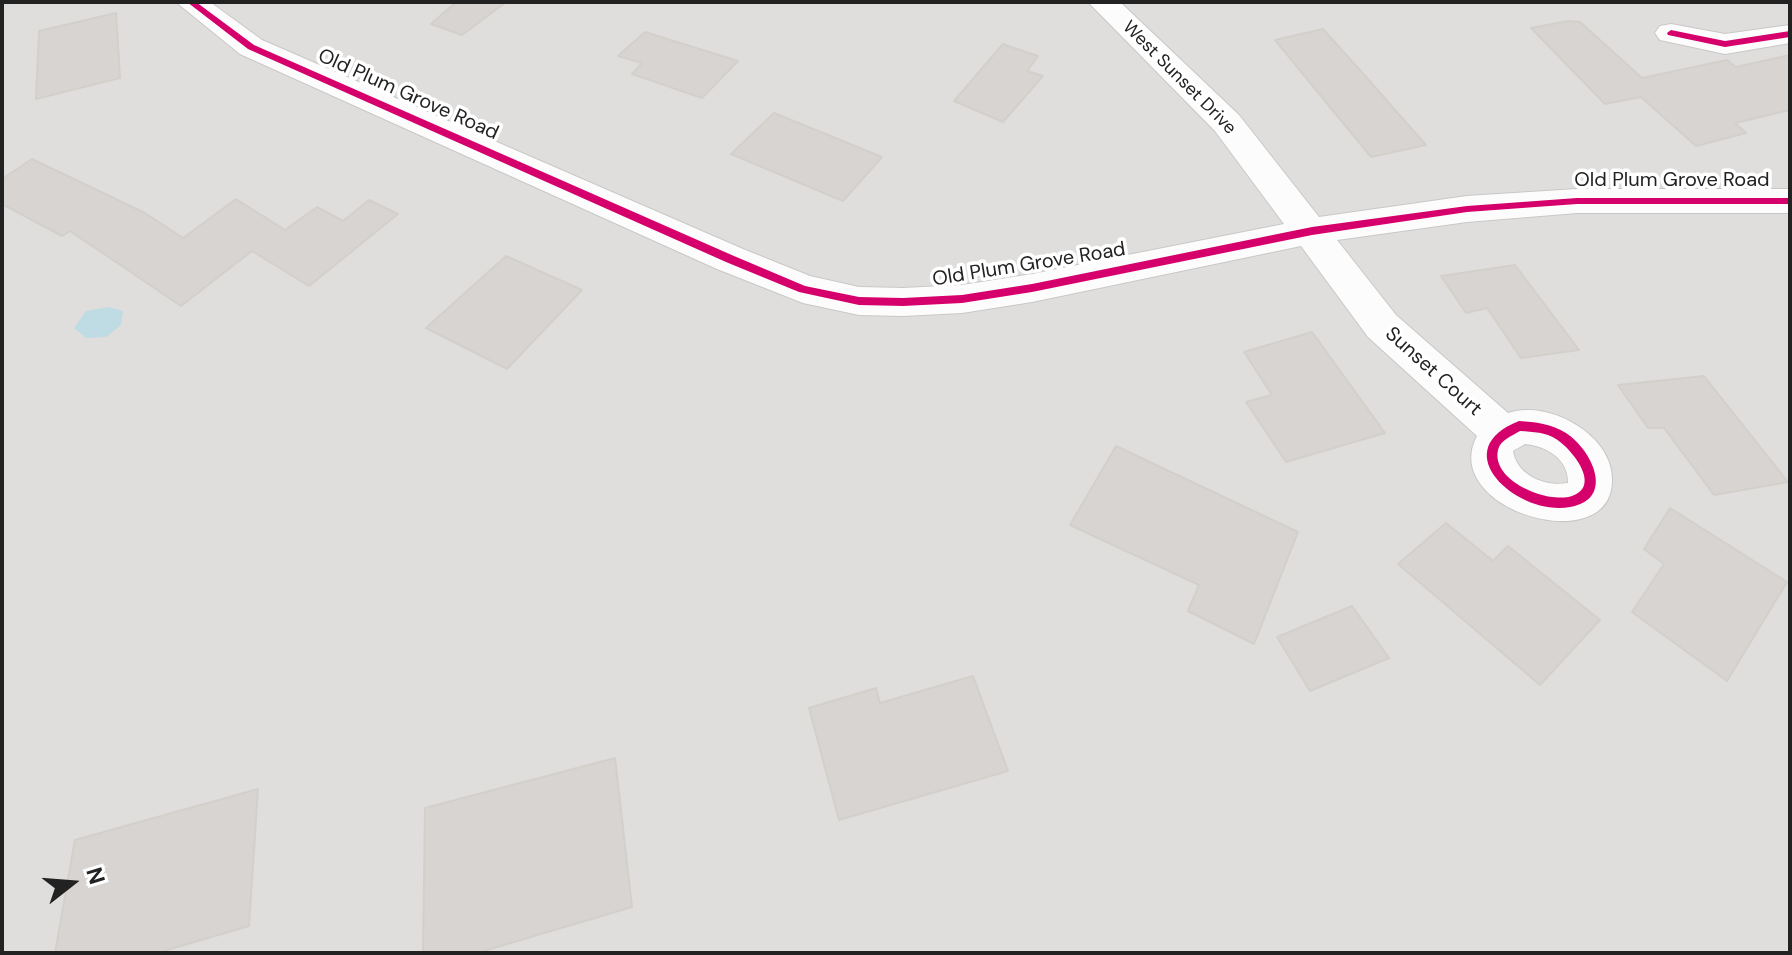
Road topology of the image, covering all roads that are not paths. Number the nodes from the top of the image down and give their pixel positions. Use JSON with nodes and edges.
{"nodes":[{"id":1,"x":191,"y":2,"type":"edge"},
{"id":2,"x":1103,"y":2,"type":"edge"},
{"id":3,"x":1671,"y":33,"type":"dead end"},
{"id":4,"x":1790,"y":34,"type":"edge"},
{"id":5,"x":1790,"y":201,"type":"edge"},
{"id":6,"x":1312,"y":231,"type":"junction"},
{"id":7,"x":1501,"y":432,"type":"dead end"}],
"edges":[{"from":1,"to":6,"type":"street","name":"Old Plum Grove Road"},
{"from":2,"to":6,"type":"street","name":"West Sunset Drive"},
{"from":3,"to":4,"type":"street"},
{"from":5,"to":6,"type":"street","name":"Old Plum Grove Road"},
{"from":6,"to":7,"type":"street","name":"Sunset Court"}]}
